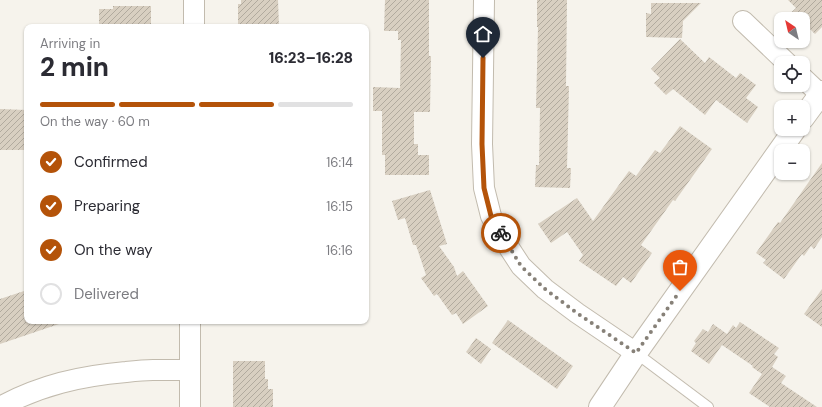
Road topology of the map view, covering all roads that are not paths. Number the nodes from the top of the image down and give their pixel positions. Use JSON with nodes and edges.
{"nodes":[{"id":1,"x":194,"y":0,"type":"edge"},
{"id":2,"x":484,"y":0,"type":"edge"},
{"id":3,"x":743,"y":20,"type":"dead end"},
{"id":4,"x":194,"y":24,"type":"edge"},
{"id":5,"x":780,"y":56,"type":"edge"},
{"id":6,"x":810,"y":84,"type":"edge"},
{"id":7,"x":821,"y":93,"type":"edge"},
{"id":8,"x":810,"y":108,"type":"edge"},
{"id":9,"x":790,"y":136,"type":"edge"},
{"id":10,"x":190,"y":324,"type":"edge"},
{"id":11,"x":636,"y":353,"type":"junction"},
{"id":12,"x":190,"y":370,"type":"junction"},
{"id":13,"x":0,"y":406,"type":"edge"},
{"id":14,"x":190,"y":407,"type":"edge"},
{"id":15,"x":600,"y":407,"type":"edge"},
{"id":16,"x":708,"y":407,"type":"edge"}],
"edges":[{"from":1,"to":4,"type":"street"},
{"from":2,"to":11,"type":"street"},
{"from":3,"to":5,"type":"street"},
{"from":6,"to":7,"type":"street"},
{"from":7,"to":8,"type":"street"},
{"from":9,"to":11,"type":"street"},
{"from":10,"to":12,"type":"street"},
{"from":11,"to":15,"type":"street"},
{"from":11,"to":16,"type":"lane"},
{"from":12,"to":13,"type":"street"},
{"from":12,"to":14,"type":"street"}]}
